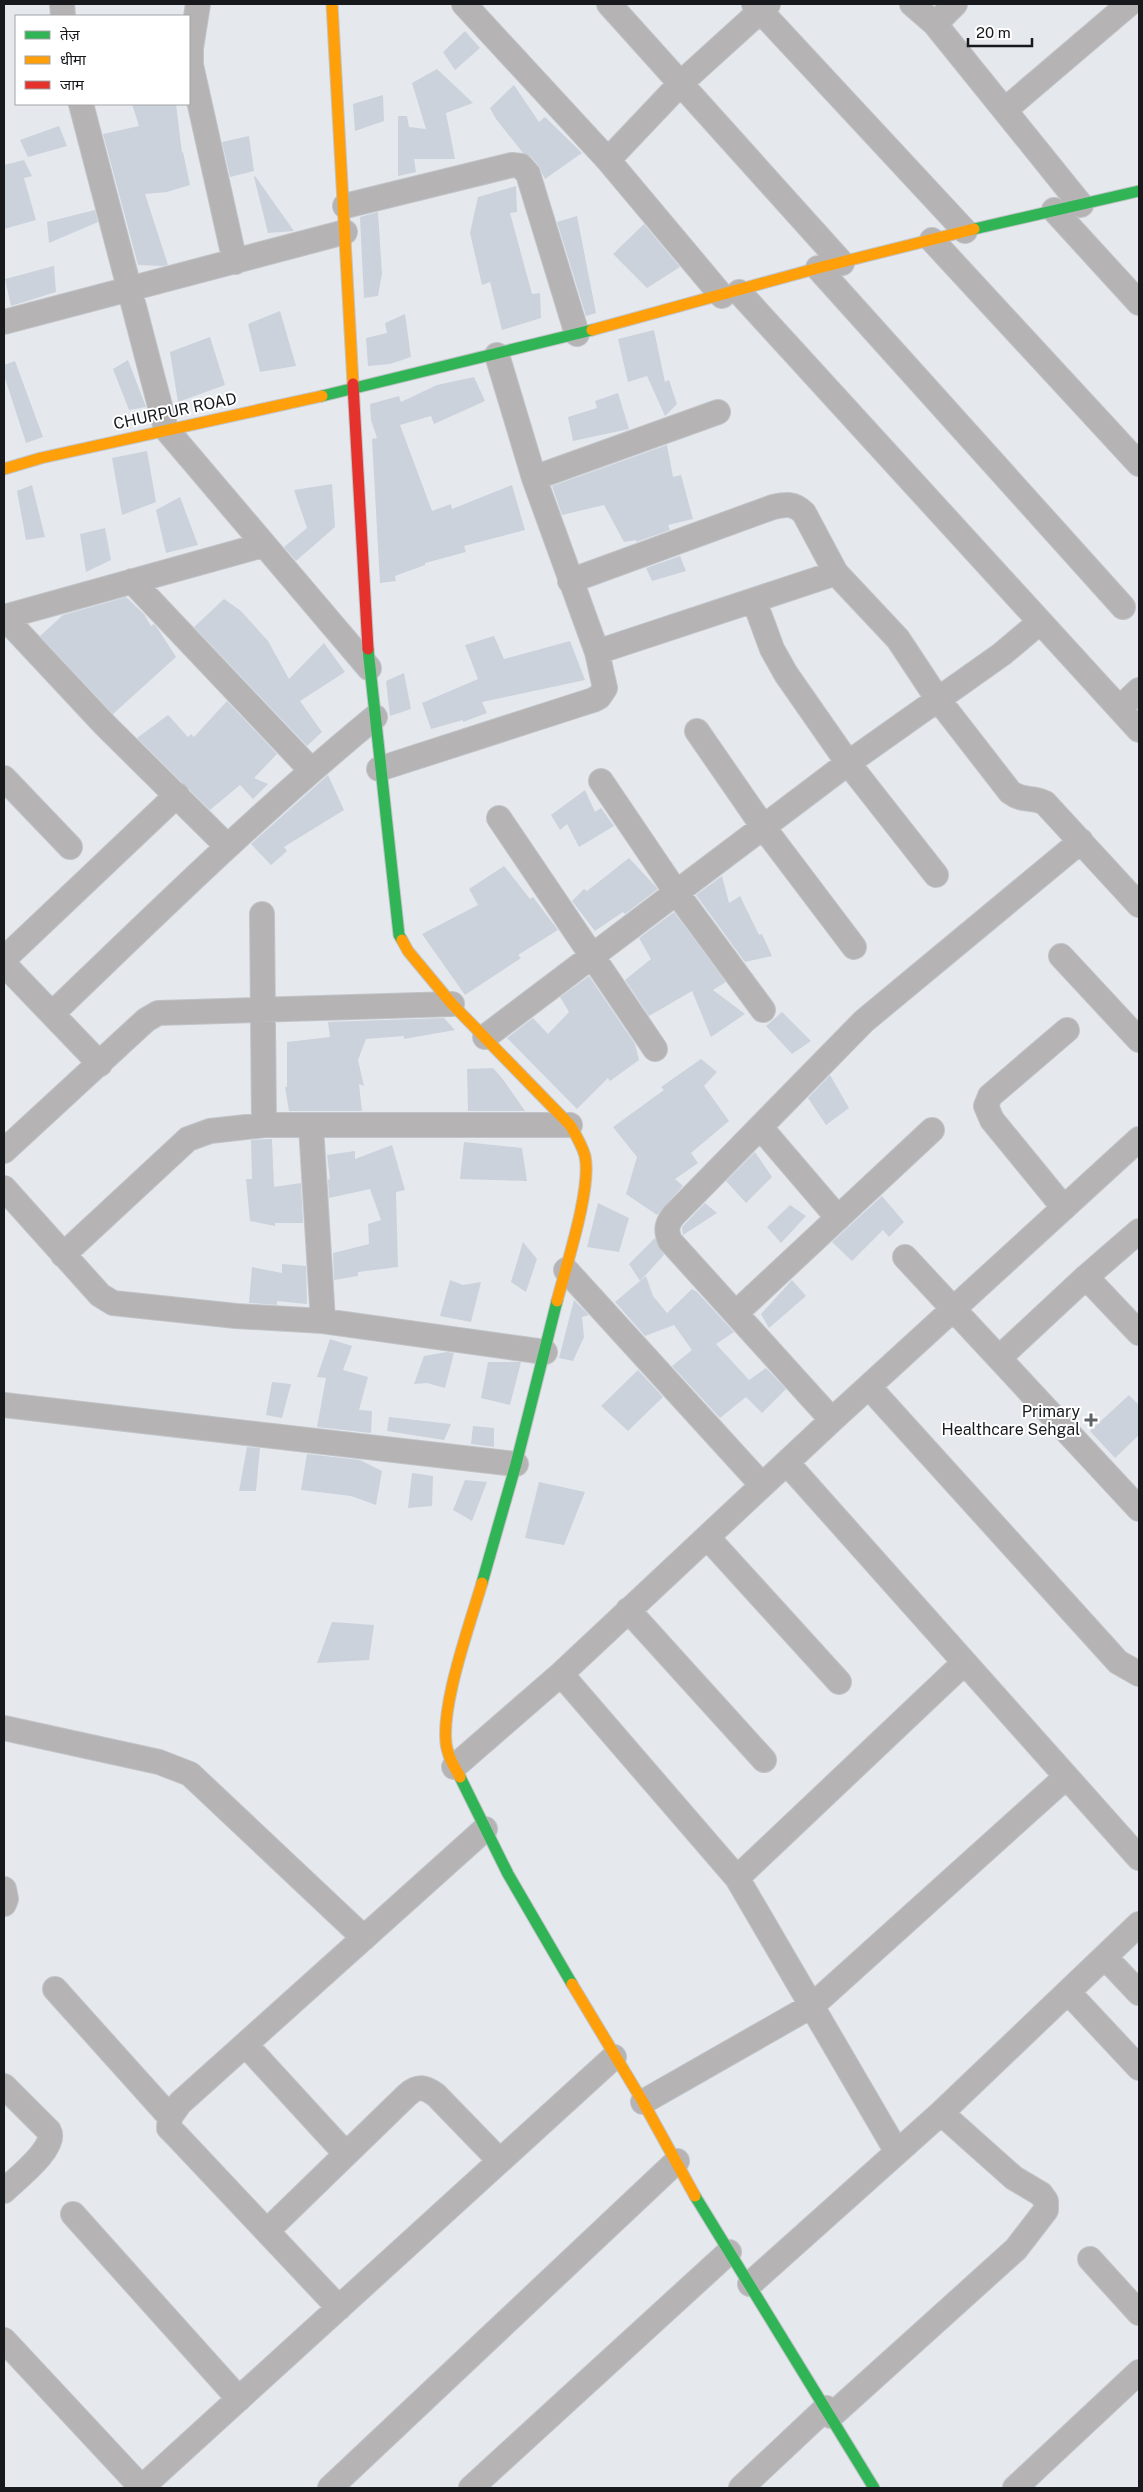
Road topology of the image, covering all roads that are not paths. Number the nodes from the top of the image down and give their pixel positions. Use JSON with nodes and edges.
{"nodes":[{"id":1,"x":198,"y":4,"type":"edge"},
{"id":2,"x":332,"y":4,"type":"edge"},
{"id":3,"x":464,"y":4,"type":"edge"},
{"id":4,"x":609,"y":4,"type":"edge"},
{"id":5,"x":912,"y":4,"type":"edge"},
{"id":6,"x":955,"y":4,"type":"edge"},
{"id":7,"x":1129,"y":4,"type":"edge"},
{"id":8,"x":761,"y":6,"type":"edge"},
{"id":9,"x":935,"y":24,"type":"junction"},
{"id":10,"x":681,"y":83,"type":"junction"},
{"id":11,"x":81,"y":105,"type":"edge"},
{"id":12,"x":1006,"y":109,"type":"junction"},
{"id":13,"x":608,"y":160,"type":"junction"},
{"id":14,"x":1138,"y":193,"type":"edge"},
{"id":15,"x":345,"y":206,"type":"junction"},
{"id":16,"x":1081,"y":206,"type":"junction"},
{"id":17,"x":1054,"y":210,"type":"junction"},
{"id":18,"x":965,"y":231,"type":"junction"},
{"id":19,"x":345,"y":232,"type":"junction"},
{"id":20,"x":932,"y":240,"type":"junction"},
{"id":21,"x":235,"y":262,"type":"junction"},
{"id":22,"x":842,"y":263,"type":"junction"},
{"id":23,"x":818,"y":268,"type":"junction"},
{"id":24,"x":128,"y":290,"type":"junction"},
{"id":25,"x":731,"y":294,"type":"junction"},
{"id":26,"x":1139,"y":303,"type":"edge"},
{"id":27,"x":4,"y":322,"type":"edge"},
{"id":28,"x":577,"y":334,"type":"junction"},
{"id":29,"x":497,"y":355,"type":"junction"},
{"id":30,"x":354,"y":389,"type":"junction"},
{"id":31,"x":718,"y":412,"type":"dead end"},
{"id":32,"x":166,"y":429,"type":"junction"},
{"id":33,"x":1139,"y":464,"type":"edge"},
{"id":34,"x":4,"y":469,"type":"edge"},
{"id":35,"x":534,"y":478,"type":"junction"},
{"id":36,"x":263,"y":545,"type":"junction"},
{"id":37,"x":836,"y":573,"type":"junction"},
{"id":38,"x":132,"y":581,"type":"junction"},
{"id":39,"x":570,"y":581,"type":"junction"},
{"id":40,"x":754,"y":600,"type":"junction"},
{"id":41,"x":1123,"y":607,"type":"dead end"},
{"id":42,"x":4,"y":617,"type":"edge"},
{"id":43,"x":1040,"y":622,"type":"junction"},
{"id":44,"x":597,"y":652,"type":"junction"},
{"id":45,"x":369,"y":668,"type":"junction"},
{"id":46,"x":1139,"y":690,"type":"edge"},
{"id":47,"x":937,"y":698,"type":"junction"},
{"id":48,"x":1120,"y":708,"type":"junction"},
{"id":49,"x":375,"y":718,"type":"junction"},
{"id":50,"x":1139,"y":730,"type":"edge"},
{"id":51,"x":697,"y":731,"type":"dead end"},
{"id":52,"x":848,"y":763,"type":"junction"},
{"id":53,"x":379,"y":769,"type":"junction"},
{"id":54,"x":311,"y":770,"type":"junction"},
{"id":55,"x":4,"y":778,"type":"edge"},
{"id":56,"x":601,"y":781,"type":"dead end"},
{"id":57,"x":177,"y":795,"type":"junction"},
{"id":58,"x":499,"y":818,"type":"dead end"},
{"id":59,"x":764,"y":828,"type":"junction"},
{"id":60,"x":1081,"y":841,"type":"junction"},
{"id":61,"x":227,"y":846,"type":"junction"},
{"id":62,"x":70,"y":847,"type":"dead end"},
{"id":63,"x":936,"y":875,"type":"dead end"},
{"id":64,"x":676,"y":892,"type":"junction"},
{"id":65,"x":1139,"y":905,"type":"edge"},
{"id":66,"x":262,"y":914,"type":"dead end"},
{"id":67,"x":854,"y":947,"type":"dead end"},
{"id":68,"x":592,"y":956,"type":"junction"},
{"id":69,"x":1061,"y":956,"type":"dead end"},
{"id":70,"x":4,"y":960,"type":"edge"},
{"id":71,"x":4,"y":964,"type":"edge"},
{"id":72,"x":452,"y":1004,"type":"junction"},
{"id":73,"x":263,"y":1009,"type":"junction"},
{"id":74,"x":763,"y":1010,"type":"dead end"},
{"id":75,"x":52,"y":1014,"type":"junction"},
{"id":76,"x":1067,"y":1030,"type":"dead end"},
{"id":77,"x":486,"y":1037,"type":"junction"},
{"id":78,"x":1139,"y":1040,"type":"edge"},
{"id":79,"x":655,"y":1049,"type":"dead end"},
{"id":80,"x":100,"y":1064,"type":"junction"},
{"id":81,"x":264,"y":1125,"type":"junction"},
{"id":82,"x":570,"y":1125,"type":"junction"},
{"id":83,"x":311,"y":1126,"type":"junction"},
{"id":84,"x":761,"y":1128,"type":"junction"},
{"id":85,"x":932,"y":1130,"type":"dead end"},
{"id":86,"x":1139,"y":1139,"type":"edge"},
{"id":87,"x":4,"y":1151,"type":"edge"},
{"id":88,"x":4,"y":1188,"type":"edge"},
{"id":89,"x":1064,"y":1208,"type":"junction"},
{"id":90,"x":838,"y":1218,"type":"junction"},
{"id":91,"x":1139,"y":1232,"type":"edge"},
{"id":92,"x":63,"y":1256,"type":"junction"},
{"id":93,"x":905,"y":1256,"type":"dead end"},
{"id":94,"x":566,"y":1270,"type":"junction"},
{"id":95,"x":1086,"y":1277,"type":"junction"},
{"id":96,"x":953,"y":1309,"type":"junction"},
{"id":97,"x":736,"y":1314,"type":"junction"},
{"id":98,"x":323,"y":1321,"type":"junction"},
{"id":99,"x":1139,"y":1333,"type":"edge"},
{"id":100,"x":545,"y":1352,"type":"junction"},
{"id":101,"x":999,"y":1358,"type":"junction"},
{"id":102,"x":869,"y":1387,"type":"junction"},
{"id":103,"x":4,"y":1405,"type":"edge"},
{"id":104,"x":832,"y":1420,"type":"junction"},
{"id":105,"x":787,"y":1463,"type":"junction"},
{"id":106,"x":516,"y":1464,"type":"junction"},
{"id":107,"x":762,"y":1486,"type":"junction"},
{"id":108,"x":1139,"y":1509,"type":"edge"},
{"id":109,"x":706,"y":1537,"type":"junction"},
{"id":110,"x":628,"y":1610,"type":"junction"},
{"id":111,"x":964,"y":1663,"type":"junction"},
{"id":112,"x":561,"y":1674,"type":"junction"},
{"id":113,"x":1139,"y":1674,"type":"edge"},
{"id":114,"x":839,"y":1682,"type":"dead end"},
{"id":115,"x":4,"y":1728,"type":"edge"},
{"id":116,"x":764,"y":1760,"type":"dead end"},
{"id":117,"x":454,"y":1767,"type":"junction"},
{"id":118,"x":1066,"y":1777,"type":"junction"},
{"id":119,"x":486,"y":1829,"type":"junction"},
{"id":120,"x":1139,"y":1858,"type":"edge"},
{"id":121,"x":737,"y":1878,"type":"junction"},
{"id":122,"x":4,"y":1889,"type":"edge"},
{"id":123,"x":4,"y":1904,"type":"edge"},
{"id":124,"x":1137,"y":1929,"type":"edge"},
{"id":125,"x":364,"y":1938,"type":"junction"},
{"id":126,"x":1105,"y":1956,"type":"junction"},
{"id":127,"x":55,"y":1989,"type":"dead end"},
{"id":128,"x":1068,"y":1992,"type":"junction"},
{"id":129,"x":1139,"y":1993,"type":"edge"},
{"id":130,"x":813,"y":2005,"type":"junction"},
{"id":131,"x":246,"y":2045,"type":"junction"},
{"id":132,"x":614,"y":2057,"type":"junction"},
{"id":133,"x":1139,"y":2068,"type":"edge"},
{"id":134,"x":4,"y":2086,"type":"edge"},
{"id":135,"x":643,"y":2102,"type":"junction"},
{"id":136,"x":941,"y":2113,"type":"junction"},
{"id":137,"x":170,"y":2117,"type":"junction"},
{"id":138,"x":897,"y":2152,"type":"junction"},
{"id":139,"x":346,"y":2154,"type":"junction"},
{"id":140,"x":500,"y":2161,"type":"junction"},
{"id":141,"x":677,"y":2162,"type":"junction"},
{"id":142,"x":4,"y":2191,"type":"edge"},
{"id":143,"x":73,"y":2214,"type":"dead end"},
{"id":144,"x":267,"y":2231,"type":"junction"},
{"id":145,"x":729,"y":2252,"type":"junction"},
{"id":146,"x":1090,"y":2259,"type":"dead end"},
{"id":147,"x":750,"y":2284,"type":"junction"},
{"id":148,"x":339,"y":2308,"type":"junction"},
{"id":149,"x":1139,"y":2313,"type":"edge"},
{"id":150,"x":4,"y":2340,"type":"edge"},
{"id":151,"x":1139,"y":2372,"type":"edge"},
{"id":152,"x":239,"y":2399,"type":"junction"},
{"id":153,"x":828,"y":2412,"type":"junction"},
{"id":154,"x":142,"y":2488,"type":"edge"},
{"id":155,"x":330,"y":2488,"type":"edge"},
{"id":156,"x":471,"y":2488,"type":"edge"},
{"id":157,"x":741,"y":2488,"type":"edge"},
{"id":158,"x":874,"y":2488,"type":"edge"},
{"id":159,"x":1015,"y":2488,"type":"edge"}],
"edges":[{"from":1,"to":21,"type":"street"},
{"from":2,"to":15,"type":"street"},
{"from":3,"to":13,"type":"street"},
{"from":4,"to":10,"type":"street"},
{"from":5,"to":9,"type":"street"},
{"from":6,"to":9,"type":"street"},
{"from":7,"to":12,"type":"street"},
{"from":8,"to":10,"type":"street"},
{"from":8,"to":18,"type":"street"},
{"from":9,"to":12,"type":"street"},
{"from":10,"to":13,"type":"street"},
{"from":10,"to":22,"type":"street"},
{"from":11,"to":24,"type":"street"},
{"from":12,"to":16,"type":"street"},
{"from":13,"to":25,"type":"street"},
{"from":14,"to":16,"type":"street","name":"CHURPUR ROAD"},
{"from":15,"to":19,"type":"street"},
{"from":15,"to":28,"type":"street"},
{"from":16,"to":17,"type":"street","name":"CHURPUR ROAD"},
{"from":17,"to":18,"type":"street","name":"CHURPUR ROAD"},
{"from":17,"to":26,"type":"street"},
{"from":18,"to":20,"type":"street","name":"CHURPUR ROAD"},
{"from":19,"to":21,"type":"street"},
{"from":19,"to":30,"type":"street"},
{"from":20,"to":22,"type":"street","name":"CHURPUR ROAD"},
{"from":20,"to":33,"type":"street"},
{"from":21,"to":24,"type":"street"},
{"from":22,"to":23,"type":"street","name":"CHURPUR ROAD"},
{"from":23,"to":25,"type":"street","name":"CHURPUR ROAD"},
{"from":23,"to":41,"type":"street"},
{"from":24,"to":27,"type":"street"},
{"from":24,"to":32,"type":"street"},
{"from":25,"to":28,"type":"street","name":"CHURPUR ROAD"},
{"from":25,"to":43,"type":"street"},
{"from":28,"to":29,"type":"street","name":"CHURPUR ROAD"},
{"from":29,"to":30,"type":"street","name":"CHURPUR ROAD"},
{"from":29,"to":35,"type":"street"},
{"from":30,"to":32,"type":"street","name":"CHURPUR ROAD"},
{"from":30,"to":45,"type":"street"},
{"from":31,"to":35,"type":"street"},
{"from":32,"to":34,"type":"street","name":"CHURPUR ROAD"},
{"from":32,"to":36,"type":"street"},
{"from":35,"to":39,"type":"street"},
{"from":36,"to":38,"type":"street"},
{"from":36,"to":45,"type":"street"},
{"from":37,"to":39,"type":"street"},
{"from":37,"to":40,"type":"street"},
{"from":37,"to":47,"type":"street"},
{"from":38,"to":42,"type":"street"},
{"from":38,"to":54,"type":"street"},
{"from":39,"to":44,"type":"street"},
{"from":40,"to":44,"type":"street"},
{"from":40,"to":52,"type":"street"},
{"from":42,"to":57,"type":"street"},
{"from":43,"to":47,"type":"street"},
{"from":43,"to":48,"type":"street"},
{"from":44,"to":53,"type":"street"},
{"from":45,"to":49,"type":"street"},
{"from":46,"to":48,"type":"street"},
{"from":47,"to":52,"type":"street"},
{"from":47,"to":60,"type":"street"},
{"from":48,"to":50,"type":"street"},
{"from":49,"to":53,"type":"street"},
{"from":49,"to":54,"type":"street"},
{"from":51,"to":59,"type":"street"},
{"from":52,"to":59,"type":"street"},
{"from":52,"to":63,"type":"street"},
{"from":53,"to":72,"type":"street"},
{"from":54,"to":61,"type":"street"},
{"from":55,"to":62,"type":"street"},
{"from":56,"to":64,"type":"street"},
{"from":57,"to":61,"type":"street"},
{"from":57,"to":70,"type":"street"},
{"from":58,"to":68,"type":"street"},
{"from":59,"to":64,"type":"street"},
{"from":59,"to":67,"type":"street"},
{"from":60,"to":65,"type":"street"},
{"from":60,"to":84,"type":"street"},
{"from":61,"to":75,"type":"street"},
{"from":64,"to":68,"type":"street"},
{"from":64,"to":74,"type":"street"},
{"from":66,"to":73,"type":"street"},
{"from":68,"to":77,"type":"street"},
{"from":68,"to":79,"type":"street"},
{"from":69,"to":78,"type":"street"},
{"from":71,"to":75,"type":"street"},
{"from":72,"to":73,"type":"street"},
{"from":72,"to":77,"type":"street"},
{"from":73,"to":80,"type":"street"},
{"from":73,"to":81,"type":"street"},
{"from":75,"to":80,"type":"street"},
{"from":76,"to":89,"type":"street"},
{"from":77,"to":82,"type":"street"},
{"from":80,"to":87,"type":"street"},
{"from":81,"to":83,"type":"street"},
{"from":81,"to":92,"type":"street"},
{"from":82,"to":83,"type":"street"},
{"from":82,"to":94,"type":"street"},
{"from":83,"to":98,"type":"street"},
{"from":84,"to":90,"type":"street"},
{"from":84,"to":97,"type":"street"},
{"from":85,"to":90,"type":"street"},
{"from":86,"to":89,"type":"street"},
{"from":88,"to":92,"type":"street"},
{"from":89,"to":96,"type":"street"},
{"from":90,"to":97,"type":"street"},
{"from":91,"to":95,"type":"street"},
{"from":92,"to":98,"type":"street"},
{"from":93,"to":96,"type":"street"},
{"from":94,"to":100,"type":"street"},
{"from":94,"to":107,"type":"street"},
{"from":95,"to":99,"type":"street"},
{"from":95,"to":101,"type":"street"},
{"from":96,"to":101,"type":"street"},
{"from":96,"to":102,"type":"street"},
{"from":97,"to":104,"type":"street"},
{"from":98,"to":100,"type":"street"},
{"from":100,"to":106,"type":"street"},
{"from":101,"to":108,"type":"street"},
{"from":102,"to":104,"type":"street"},
{"from":102,"to":113,"type":"street"},
{"from":103,"to":106,"type":"street"},
{"from":104,"to":105,"type":"street"},
{"from":105,"to":107,"type":"street"},
{"from":105,"to":111,"type":"street"},
{"from":106,"to":117,"type":"street"},
{"from":107,"to":109,"type":"street"},
{"from":109,"to":110,"type":"street"},
{"from":109,"to":114,"type":"street"},
{"from":110,"to":112,"type":"street"},
{"from":110,"to":116,"type":"street"},
{"from":111,"to":118,"type":"street"},
{"from":111,"to":121,"type":"street"},
{"from":112,"to":117,"type":"street"},
{"from":112,"to":121,"type":"street"},
{"from":115,"to":125,"type":"street"},
{"from":117,"to":119,"type":"street"},
{"from":118,"to":120,"type":"street"},
{"from":118,"to":130,"type":"street"},
{"from":119,"to":125,"type":"street"},
{"from":119,"to":132,"type":"street"},
{"from":121,"to":130,"type":"street"},
{"from":122,"to":123,"type":"street"},
{"from":124,"to":126,"type":"street"},
{"from":125,"to":131,"type":"street"},
{"from":126,"to":128,"type":"street"},
{"from":126,"to":129,"type":"street"},
{"from":127,"to":137,"type":"street"},
{"from":128,"to":133,"type":"street"},
{"from":128,"to":136,"type":"street"},
{"from":130,"to":135,"type":"street"},
{"from":130,"to":138,"type":"street"},
{"from":131,"to":137,"type":"street"},
{"from":131,"to":139,"type":"street"},
{"from":132,"to":135,"type":"street"},
{"from":132,"to":140,"type":"street"},
{"from":134,"to":142,"type":"street"},
{"from":135,"to":141,"type":"street"},
{"from":136,"to":138,"type":"street"},
{"from":136,"to":153,"type":"street"},
{"from":137,"to":144,"type":"street"},
{"from":138,"to":147,"type":"street"},
{"from":139,"to":140,"type":"street"},
{"from":139,"to":144,"type":"street"},
{"from":140,"to":148,"type":"street"},
{"from":141,"to":145,"type":"street"},
{"from":141,"to":155,"type":"street"},
{"from":143,"to":152,"type":"street"},
{"from":144,"to":148,"type":"street"},
{"from":145,"to":147,"type":"street"},
{"from":145,"to":156,"type":"street"},
{"from":146,"to":149,"type":"street"},
{"from":147,"to":153,"type":"street"},
{"from":148,"to":152,"type":"street"},
{"from":150,"to":154,"type":"street"},
{"from":151,"to":159,"type":"street"},
{"from":152,"to":154,"type":"street"},
{"from":153,"to":157,"type":"street"},
{"from":153,"to":158,"type":"street"}]}
